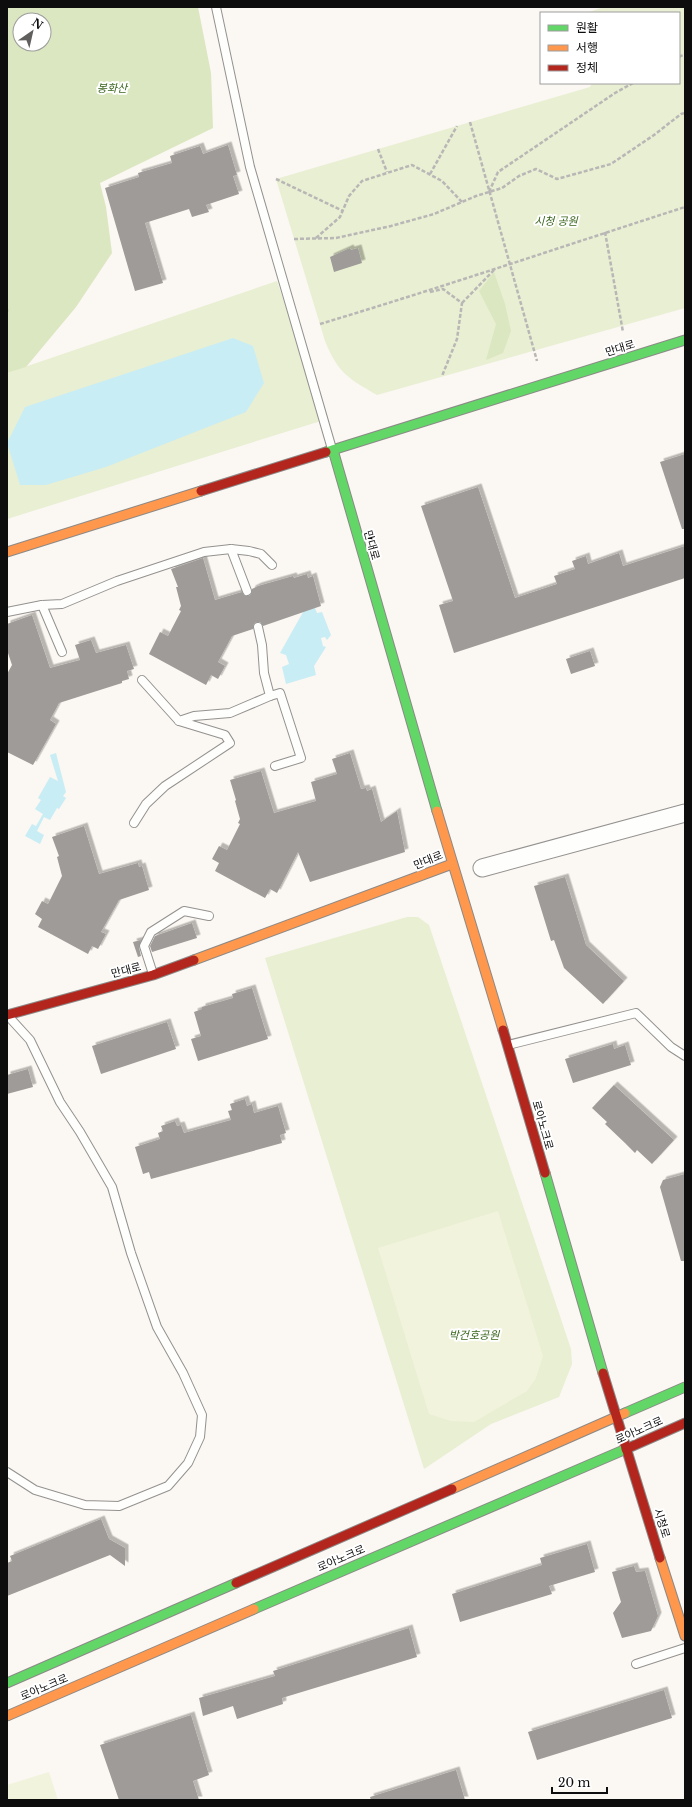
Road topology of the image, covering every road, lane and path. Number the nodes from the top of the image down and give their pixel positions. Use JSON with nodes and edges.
{"nodes":[{"id":1,"x":216,"y":7,"type":"edge"},
{"id":2,"x":631,"y":84,"type":"edge"},
{"id":3,"x":685,"y":113,"type":"edge"},
{"id":4,"x":470,"y":122,"type":"dead end"},
{"id":5,"x":457,"y":126,"type":"dead end"},
{"id":6,"x":378,"y":149,"type":"dead end"},
{"id":7,"x":387,"y":172,"type":"junction"},
{"id":8,"x":430,"y":174,"type":"junction"},
{"id":9,"x":276,"y":179,"type":"dead end"},
{"id":10,"x":489,"y":192,"type":"junction"},
{"id":11,"x":462,"y":202,"type":"junction"},
{"id":12,"x":685,"y":206,"type":"edge"},
{"id":13,"x":343,"y":211,"type":"junction"},
{"id":14,"x":605,"y":232,"type":"junction"},
{"id":15,"x":316,"y":238,"type":"junction"},
{"id":16,"x":294,"y":239,"type":"dead end"},
{"id":17,"x":496,"y":268,"type":"dead end"},
{"id":18,"x":422,"y":293,"type":"junction"},
{"id":19,"x":462,"y":303,"type":"junction"},
{"id":20,"x":7,"y":309,"type":"edge"},
{"id":21,"x":7,"y":312,"type":"edge"},
{"id":22,"x":320,"y":324,"type":"dead end"},
{"id":23,"x":623,"y":332,"type":"dead end"},
{"id":24,"x":685,"y":340,"type":"edge"},
{"id":25,"x":536,"y":361,"type":"dead end"},
{"id":26,"x":442,"y":376,"type":"dead end"},
{"id":27,"x":333,"y":450,"type":"junction"},
{"id":28,"x":231,"y":549,"type":"junction"},
{"id":29,"x":7,"y":552,"type":"edge"},
{"id":30,"x":272,"y":565,"type":"dead end"},
{"id":31,"x":247,"y":591,"type":"dead end"},
{"id":32,"x":42,"y":605,"type":"junction"},
{"id":33,"x":7,"y":612,"type":"edge"},
{"id":34,"x":258,"y":627,"type":"dead end"},
{"id":35,"x":62,"y":652,"type":"dead end"},
{"id":36,"x":142,"y":680,"type":"dead end"},
{"id":37,"x":270,"y":696,"type":"junction"},
{"id":38,"x":179,"y":722,"type":"junction"},
{"id":39,"x":275,"y":766,"type":"dead end"},
{"id":40,"x":685,"y":813,"type":"edge"},
{"id":41,"x":134,"y":823,"type":"dead end"},
{"id":42,"x":452,"y":864,"type":"junction"},
{"id":43,"x":482,"y":868,"type":"dead end"},
{"id":44,"x":209,"y":916,"type":"dead end"},
{"id":45,"x":153,"y":975,"type":"junction"},
{"id":46,"x":7,"y":1015,"type":"edge"},
{"id":47,"x":508,"y":1045,"type":"junction"},
{"id":48,"x":685,"y":1056,"type":"edge"},
{"id":49,"x":685,"y":1387,"type":"edge"},
{"id":50,"x":616,"y":1417,"type":"junction"},
{"id":51,"x":685,"y":1423,"type":"edge"},
{"id":52,"x":626,"y":1448,"type":"junction"},
{"id":53,"x":7,"y":1472,"type":"edge"},
{"id":54,"x":685,"y":1636,"type":"edge"},
{"id":55,"x":685,"y":1648,"type":"edge"},
{"id":56,"x":636,"y":1664,"type":"dead end"},
{"id":57,"x":7,"y":1683,"type":"edge"},
{"id":58,"x":7,"y":1716,"type":"edge"}],
"edges":[{"from":1,"to":27,"type":"lane"},
{"from":2,"to":10,"type":"path"},
{"from":3,"to":10,"type":"path"},
{"from":4,"to":10,"type":"path"},
{"from":5,"to":8,"type":"path"},
{"from":6,"to":7,"type":"path"},
{"from":7,"to":8,"type":"path"},
{"from":7,"to":13,"type":"path"},
{"from":8,"to":11,"type":"path"},
{"from":9,"to":13,"type":"path"},
{"from":10,"to":11,"type":"path"},
{"from":10,"to":25,"type":"path"},
{"from":11,"to":15,"type":"path"},
{"from":12,"to":14,"type":"path"},
{"from":13,"to":15,"type":"path"},
{"from":14,"to":18,"type":"path"},
{"from":14,"to":23,"type":"path"},
{"from":15,"to":16,"type":"path"},
{"from":17,"to":19,"type":"path"},
{"from":18,"to":19,"type":"path"},
{"from":18,"to":22,"type":"path"},
{"from":19,"to":26,"type":"path"},
{"from":20,"to":21,"type":"path"},
{"from":24,"to":27,"type":"street","name":"만대로"},
{"from":27,"to":29,"type":"street","name":"만대로"},
{"from":27,"to":42,"type":"street","name":"만대로"},
{"from":28,"to":30,"type":"lane"},
{"from":28,"to":31,"type":"lane"},
{"from":28,"to":32,"type":"lane"},
{"from":32,"to":33,"type":"lane"},
{"from":32,"to":35,"type":"lane"},
{"from":34,"to":37,"type":"lane"},
{"from":36,"to":38,"type":"lane"},
{"from":37,"to":38,"type":"lane"},
{"from":37,"to":39,"type":"lane"},
{"from":38,"to":41,"type":"lane"},
{"from":40,"to":43,"type":"street"},
{"from":42,"to":45,"type":"street","name":"만대로"},
{"from":42,"to":47,"type":"street","name":"로아노크로"},
{"from":44,"to":45,"type":"lane"},
{"from":45,"to":46,"type":"street","name":"만대로"},
{"from":46,"to":53,"type":"lane"},
{"from":47,"to":48,"type":"lane"},
{"from":47,"to":50,"type":"street","name":"로아노크로"},
{"from":49,"to":50,"type":"street","name":"로아노크로"},
{"from":50,"to":52,"type":"street","name":"시청로"},
{"from":50,"to":57,"type":"street","name":"로아노크로"},
{"from":51,"to":52,"type":"street","name":"로아노크로"},
{"from":52,"to":54,"type":"street","name":"시청로"},
{"from":52,"to":58,"type":"street","name":"로아노크로"},
{"from":55,"to":56,"type":"lane"}]}
